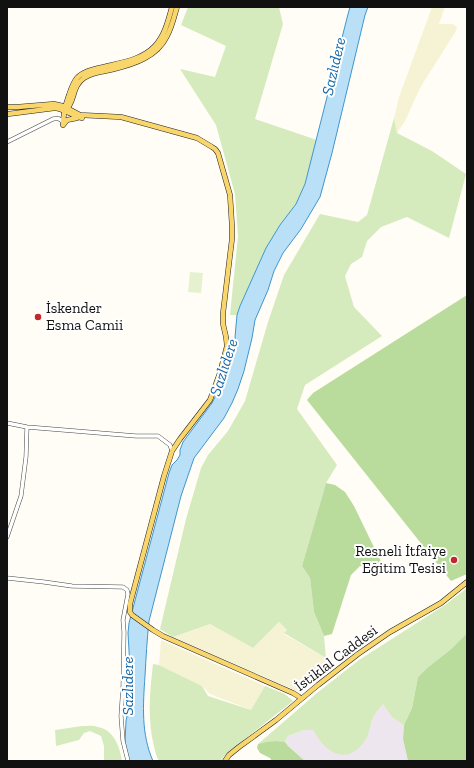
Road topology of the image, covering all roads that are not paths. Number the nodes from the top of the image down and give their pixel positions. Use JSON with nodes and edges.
{"nodes":[{"id":1,"x":172,"y":7,"type":"edge"},
{"id":2,"x":177,"y":7,"type":"edge"},
{"id":3,"x":116,"y":66,"type":"junction"},
{"id":4,"x":70,"y":100,"type":"junction"},
{"id":5,"x":54,"y":104,"type":"junction"},
{"id":6,"x":8,"y":106,"type":"edge"},
{"id":7,"x":65,"y":109,"type":"junction"},
{"id":8,"x":76,"y":113,"type":"junction"},
{"id":9,"x":8,"y":114,"type":"edge"},
{"id":10,"x":79,"y":117,"type":"junction"},
{"id":11,"x":52,"y":120,"type":"junction"},
{"id":12,"x":63,"y":124,"type":"junction"},
{"id":13,"x":7,"y":142,"type":"edge"},
{"id":14,"x":207,"y":144,"type":"junction"},
{"id":15,"x":7,"y":423,"type":"edge"},
{"id":16,"x":27,"y":427,"type":"junction"},
{"id":17,"x":172,"y":451,"type":"junction"},
{"id":18,"x":7,"y":537,"type":"edge"},
{"id":19,"x":7,"y":578,"type":"edge"},
{"id":20,"x":467,"y":582,"type":"edge"},
{"id":21,"x":301,"y":700,"type":"junction"},
{"id":22,"x":128,"y":761,"type":"edge"},
{"id":23,"x":226,"y":761,"type":"edge"}],
"edges":[{"from":1,"to":3,"type":"main road"},
{"from":2,"to":3,"type":"main road"},
{"from":3,"to":4,"type":"main road"},
{"from":3,"to":4,"type":"main road"},
{"from":4,"to":5,"type":"main road"},
{"from":4,"to":7,"type":"main road"},
{"from":4,"to":8,"type":"main road"},
{"from":5,"to":6,"type":"main road"},
{"from":5,"to":7,"type":"main road"},
{"from":6,"to":9,"type":"main road"},
{"from":7,"to":8,"type":"main road"},
{"from":7,"to":9,"type":"main road"},
{"from":7,"to":10,"type":"main road"},
{"from":7,"to":11,"type":"street"},
{"from":7,"to":12,"type":"main road"},
{"from":8,"to":14,"type":"main road"},
{"from":10,"to":12,"type":"main road"},
{"from":10,"to":14,"type":"main road"},
{"from":11,"to":12,"type":"street"},
{"from":11,"to":13,"type":"street"},
{"from":14,"to":17,"type":"main road"},
{"from":15,"to":16,"type":"street"},
{"from":16,"to":17,"type":"street"},
{"from":16,"to":18,"type":"street"},
{"from":17,"to":21,"type":"main road"},
{"from":19,"to":22,"type":"street"},
{"from":20,"to":21,"type":"main road","name":"İstiklal Caddesi"},
{"from":21,"to":23,"type":"main road","name":"İstiklal Caddesi"}]}
